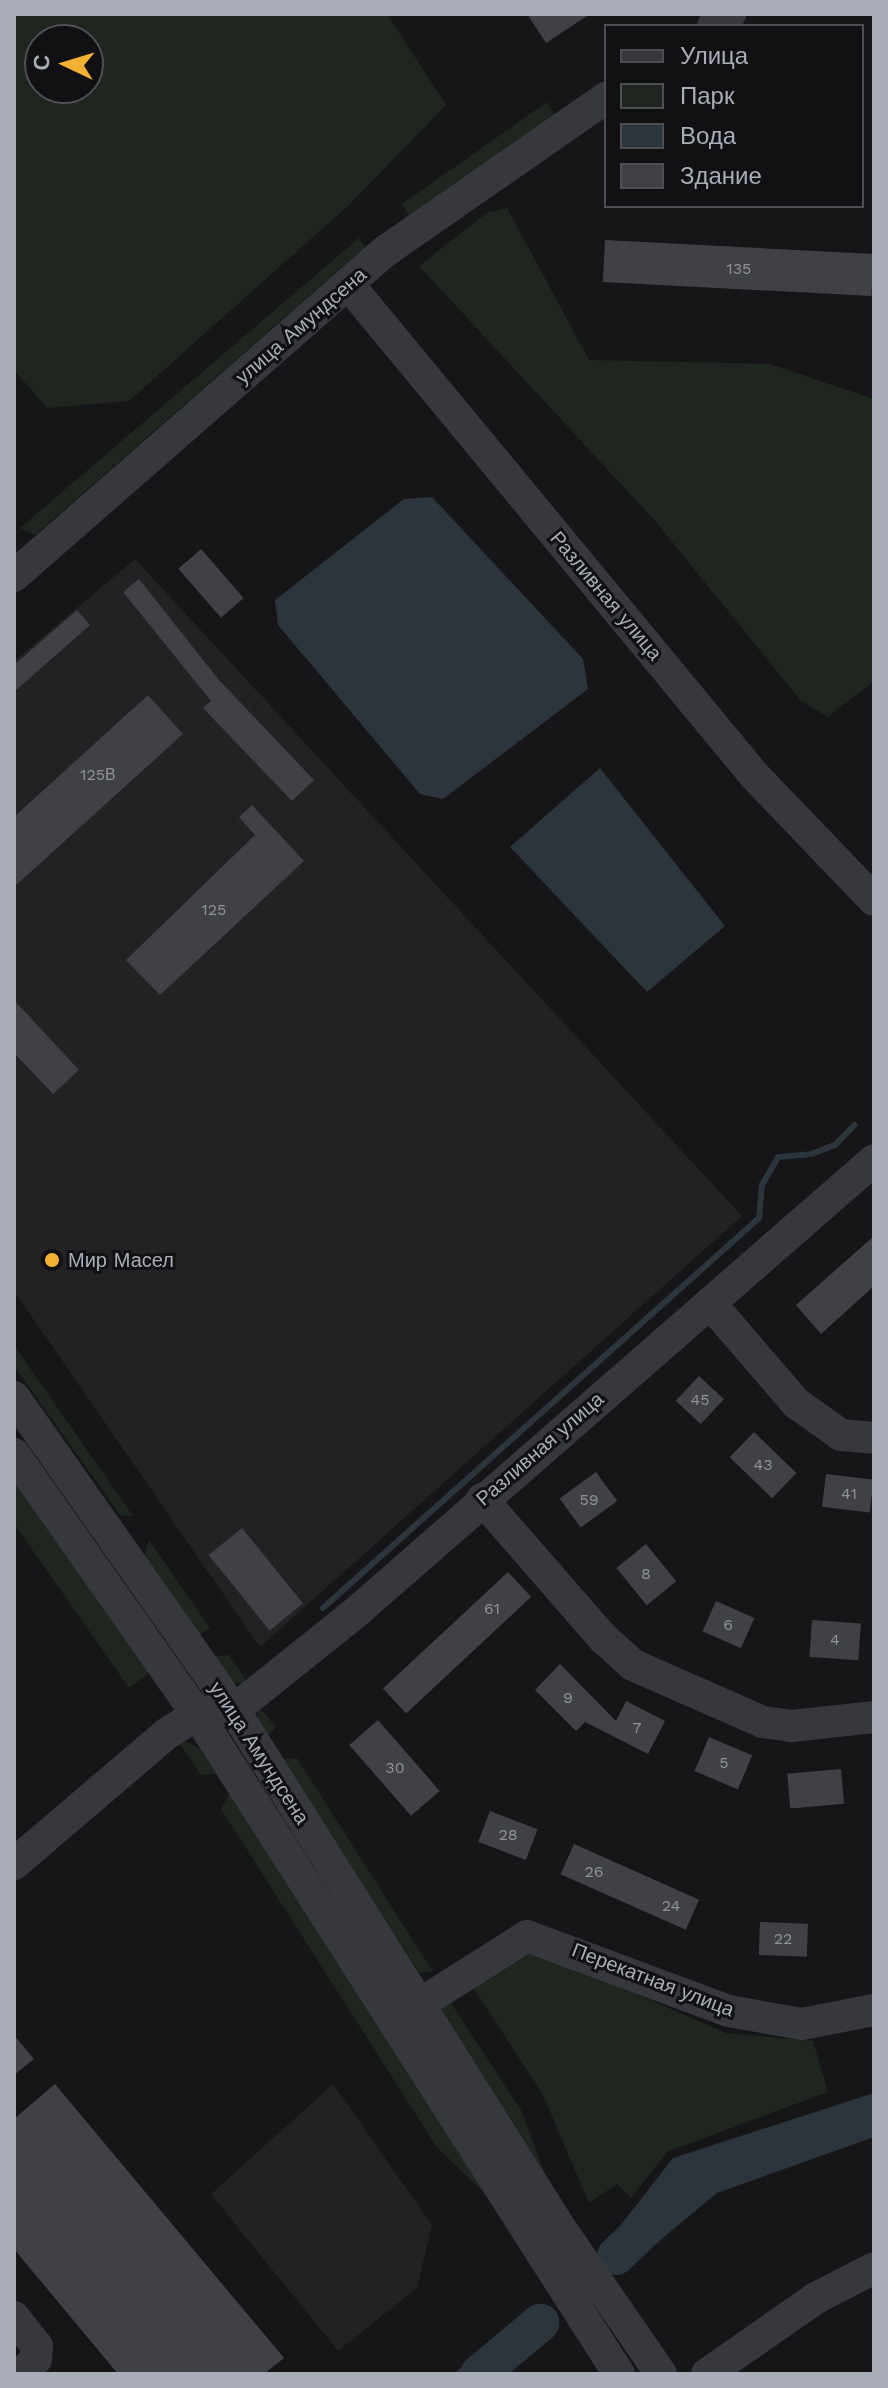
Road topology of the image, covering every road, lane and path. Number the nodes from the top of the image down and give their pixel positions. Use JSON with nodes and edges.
{"nodes":[{"id":1,"x":604,"y":99,"type":"edge"},
{"id":2,"x":348,"y":284,"type":"junction"},
{"id":3,"x":14,"y":576,"type":"edge"},
{"id":4,"x":874,"y":900,"type":"edge"},
{"id":5,"x":874,"y":1160,"type":"edge"},
{"id":6,"x":710,"y":1303,"type":"junction"},
{"id":7,"x":14,"y":1397,"type":"edge"},
{"id":8,"x":874,"y":1438,"type":"edge"},
{"id":9,"x":14,"y":1454,"type":"edge"},
{"id":10,"x":482,"y":1499,"type":"junction"},
{"id":11,"x":234,"y":1710,"type":"junction"},
{"id":12,"x":197,"y":1714,"type":"junction"},
{"id":13,"x":874,"y":1717,"type":"edge"},
{"id":14,"x":14,"y":1864,"type":"edge"},
{"id":15,"x":418,"y":2005,"type":"junction"},
{"id":16,"x":874,"y":2010,"type":"edge"},
{"id":17,"x":479,"y":2126,"type":"junction"},
{"id":18,"x":550,"y":2237,"type":"junction"},
{"id":19,"x":874,"y":2268,"type":"edge"},
{"id":20,"x":14,"y":2317,"type":"edge"},
{"id":21,"x":616,"y":2367,"type":"edge"},
{"id":22,"x":21,"y":2374,"type":"edge"},
{"id":23,"x":661,"y":2374,"type":"edge"},
{"id":24,"x":707,"y":2374,"type":"edge"}],
"edges":[{"from":1,"to":2,"type":"street","name":"улица Амундсена"},
{"from":2,"to":3,"type":"street","name":"улица Амундсена"},
{"from":2,"to":4,"type":"street","name":"Разливная улица"},
{"from":5,"to":6,"type":"street","name":"Разливная улица"},
{"from":6,"to":8,"type":"street"},
{"from":6,"to":10,"type":"street","name":"Разливная улица"},
{"from":7,"to":11,"type":"street","name":"улица Амундсена"},
{"from":9,"to":12,"type":"street","name":"улица Амундсена"},
{"from":10,"to":11,"type":"street","name":"Разливная улица"},
{"from":10,"to":13,"type":"street"},
{"from":11,"to":12,"type":"street"},
{"from":11,"to":15,"type":"street","name":"улица Амундсена"},
{"from":12,"to":14,"type":"street"},
{"from":12,"to":17,"type":"street","name":"улица Амундсена"},
{"from":15,"to":16,"type":"street","name":"Перекатная улица"},
{"from":15,"to":17,"type":"street","name":"улица Амундсена"},
{"from":17,"to":18,"type":"street","name":"улица Амундсена"},
{"from":18,"to":21,"type":"street","name":"улица Амундсена"},
{"from":18,"to":23,"type":"street","name":"улица Амундсена"},
{"from":19,"to":24,"type":"street"},
{"from":20,"to":22,"type":"street"}]}
